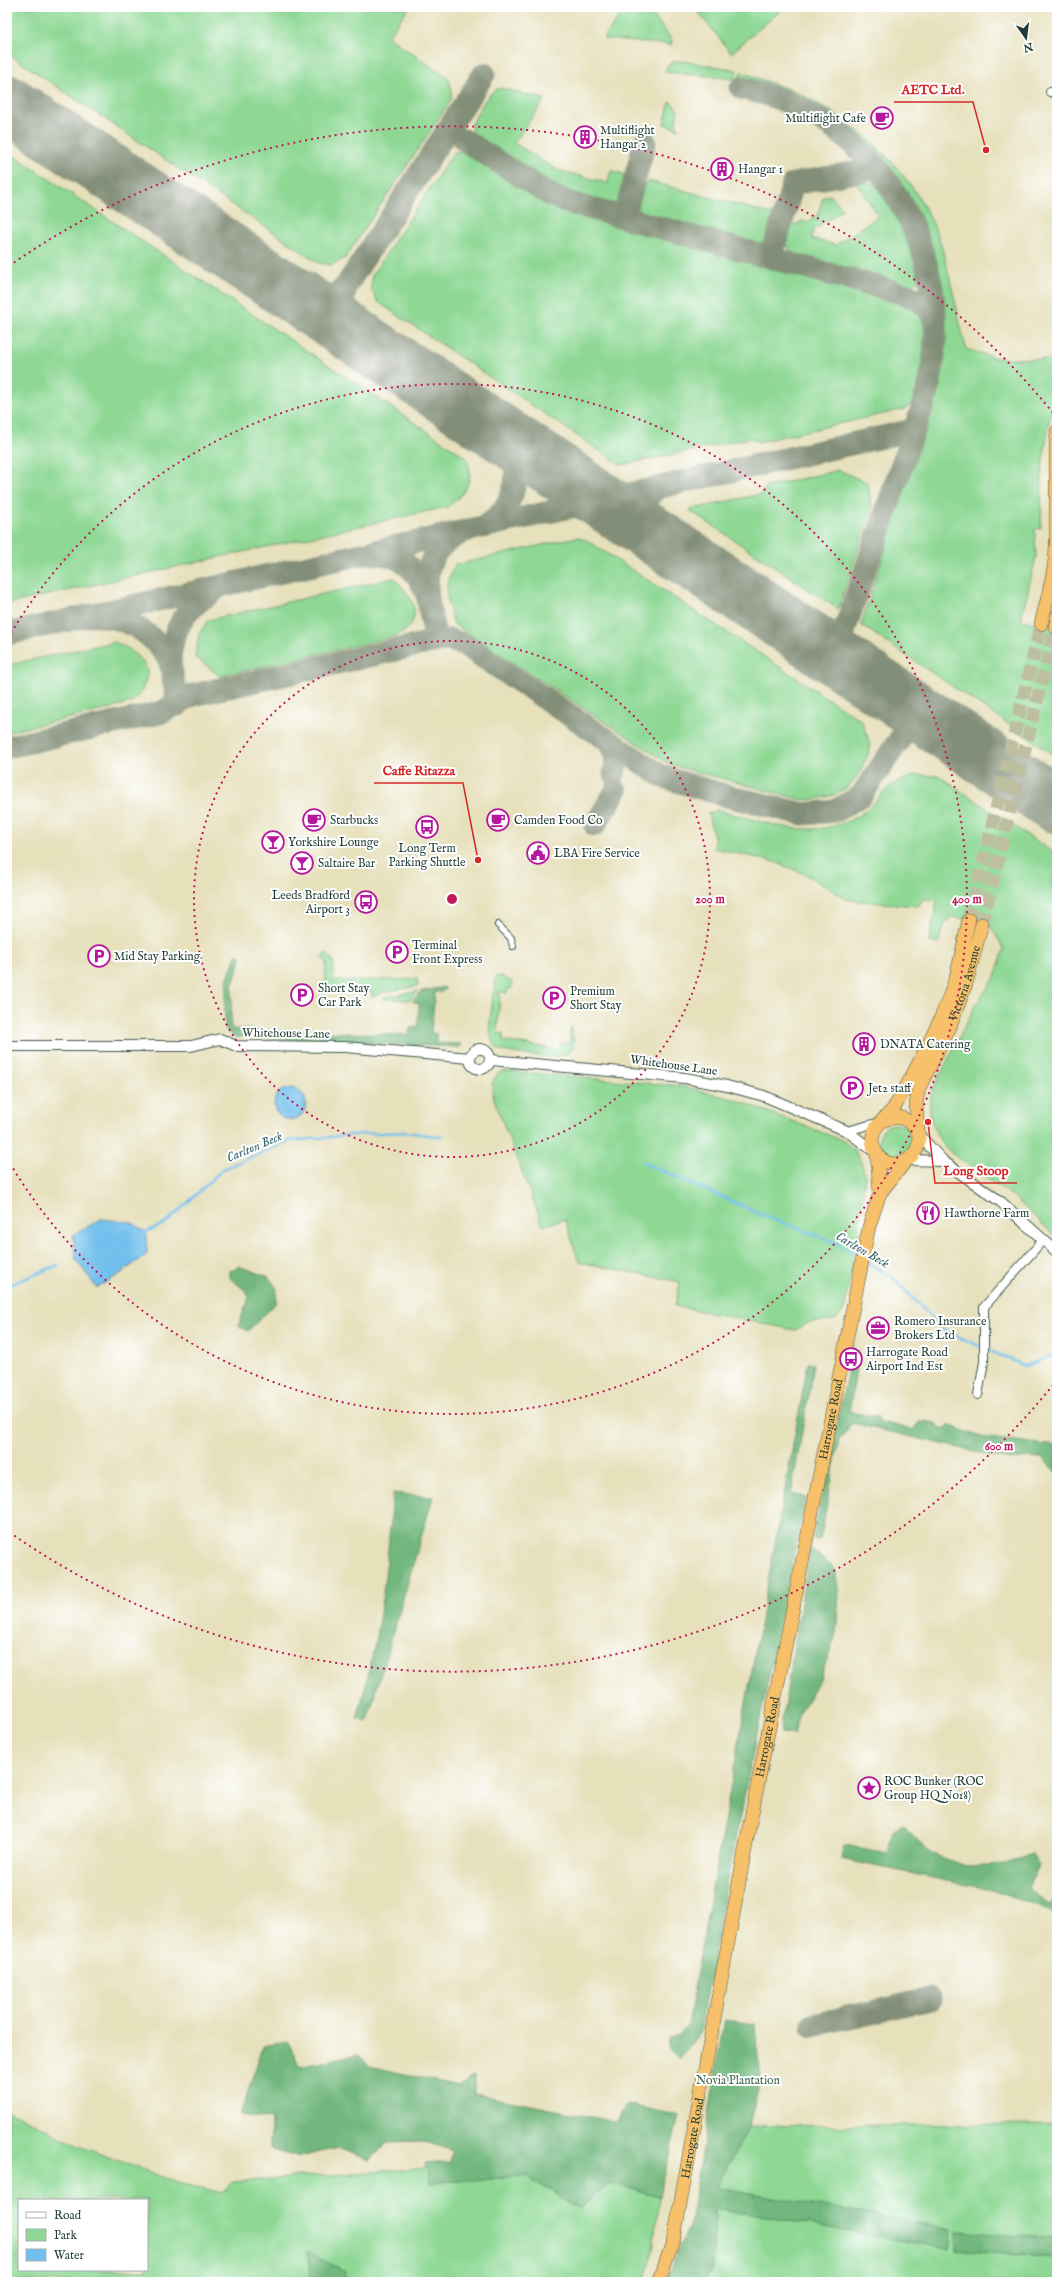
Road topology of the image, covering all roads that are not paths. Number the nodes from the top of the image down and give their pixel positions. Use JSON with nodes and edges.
{"nodes":[{"id":1,"x":1057,"y":431,"type":"edge"},
{"id":2,"x":1041,"y":624,"type":"tunnel mouth"},
{"id":3,"x":969,"y":920,"type":"tunnel mouth"},
{"id":4,"x":982,"y":924,"type":"tunnel mouth"},
{"id":5,"x":498,"y":925,"type":"dead end"},
{"id":6,"x":513,"y":946,"type":"dead end"},
{"id":7,"x":944,"y":1024,"type":"junction"},
{"id":8,"x":7,"y":1046,"type":"edge"},
{"id":9,"x":470,"y":1058,"type":"junction"},
{"id":10,"x":491,"y":1060,"type":"junction"},
{"id":11,"x":882,"y":1121,"type":"junction"},
{"id":12,"x":847,"y":1131,"type":"junction"},
{"id":13,"x":918,"y":1133,"type":"junction"},
{"id":14,"x":876,"y":1153,"type":"junction"},
{"id":15,"x":907,"y":1161,"type":"junction"},
{"id":16,"x":943,"y":1161,"type":"junction"},
{"id":17,"x":880,"y":1193,"type":"junction"},
{"id":18,"x":1044,"y":1239,"type":"junction"},
{"id":19,"x":1057,"y":1252,"type":"edge"},
{"id":20,"x":978,"y":1395,"type":"dead end"},
{"id":21,"x":659,"y":2282,"type":"edge"}],
"edges":[{"from":1,"to":2,"type":"highway"},
{"from":3,"to":7,"type":"highway","name":"Victoria Avenue"},
{"from":4,"to":7,"type":"highway","name":"Victoria Avenue"},
{"from":5,"to":6,"type":"street"},
{"from":7,"to":11,"type":"highway","name":"Victoria Avenue"},
{"from":7,"to":13,"type":"highway","name":"Victoria Avenue"},
{"from":8,"to":9,"type":"street","name":"Whitehouse Lane"},
{"from":9,"to":10,"type":"street"},
{"from":9,"to":10,"type":"street"},
{"from":10,"to":12,"type":"street","name":"Whitehouse Lane"},
{"from":11,"to":12,"type":"street"},
{"from":11,"to":13,"type":"highway"},
{"from":11,"to":14,"type":"highway"},
{"from":12,"to":14,"type":"street","name":"Whitehouse Lane"},
{"from":13,"to":15,"type":"highway"},
{"from":13,"to":16,"type":"street"},
{"from":14,"to":15,"type":"highway"},
{"from":14,"to":17,"type":"highway","name":"Harrogate Road"},
{"from":15,"to":16,"type":"street"},
{"from":15,"to":17,"type":"highway","name":"Harrogate Road"},
{"from":16,"to":18,"type":"street"},
{"from":17,"to":21,"type":"highway","name":"Harrogate Road"},
{"from":18,"to":19,"type":"street"},
{"from":18,"to":20,"type":"street"}]}
